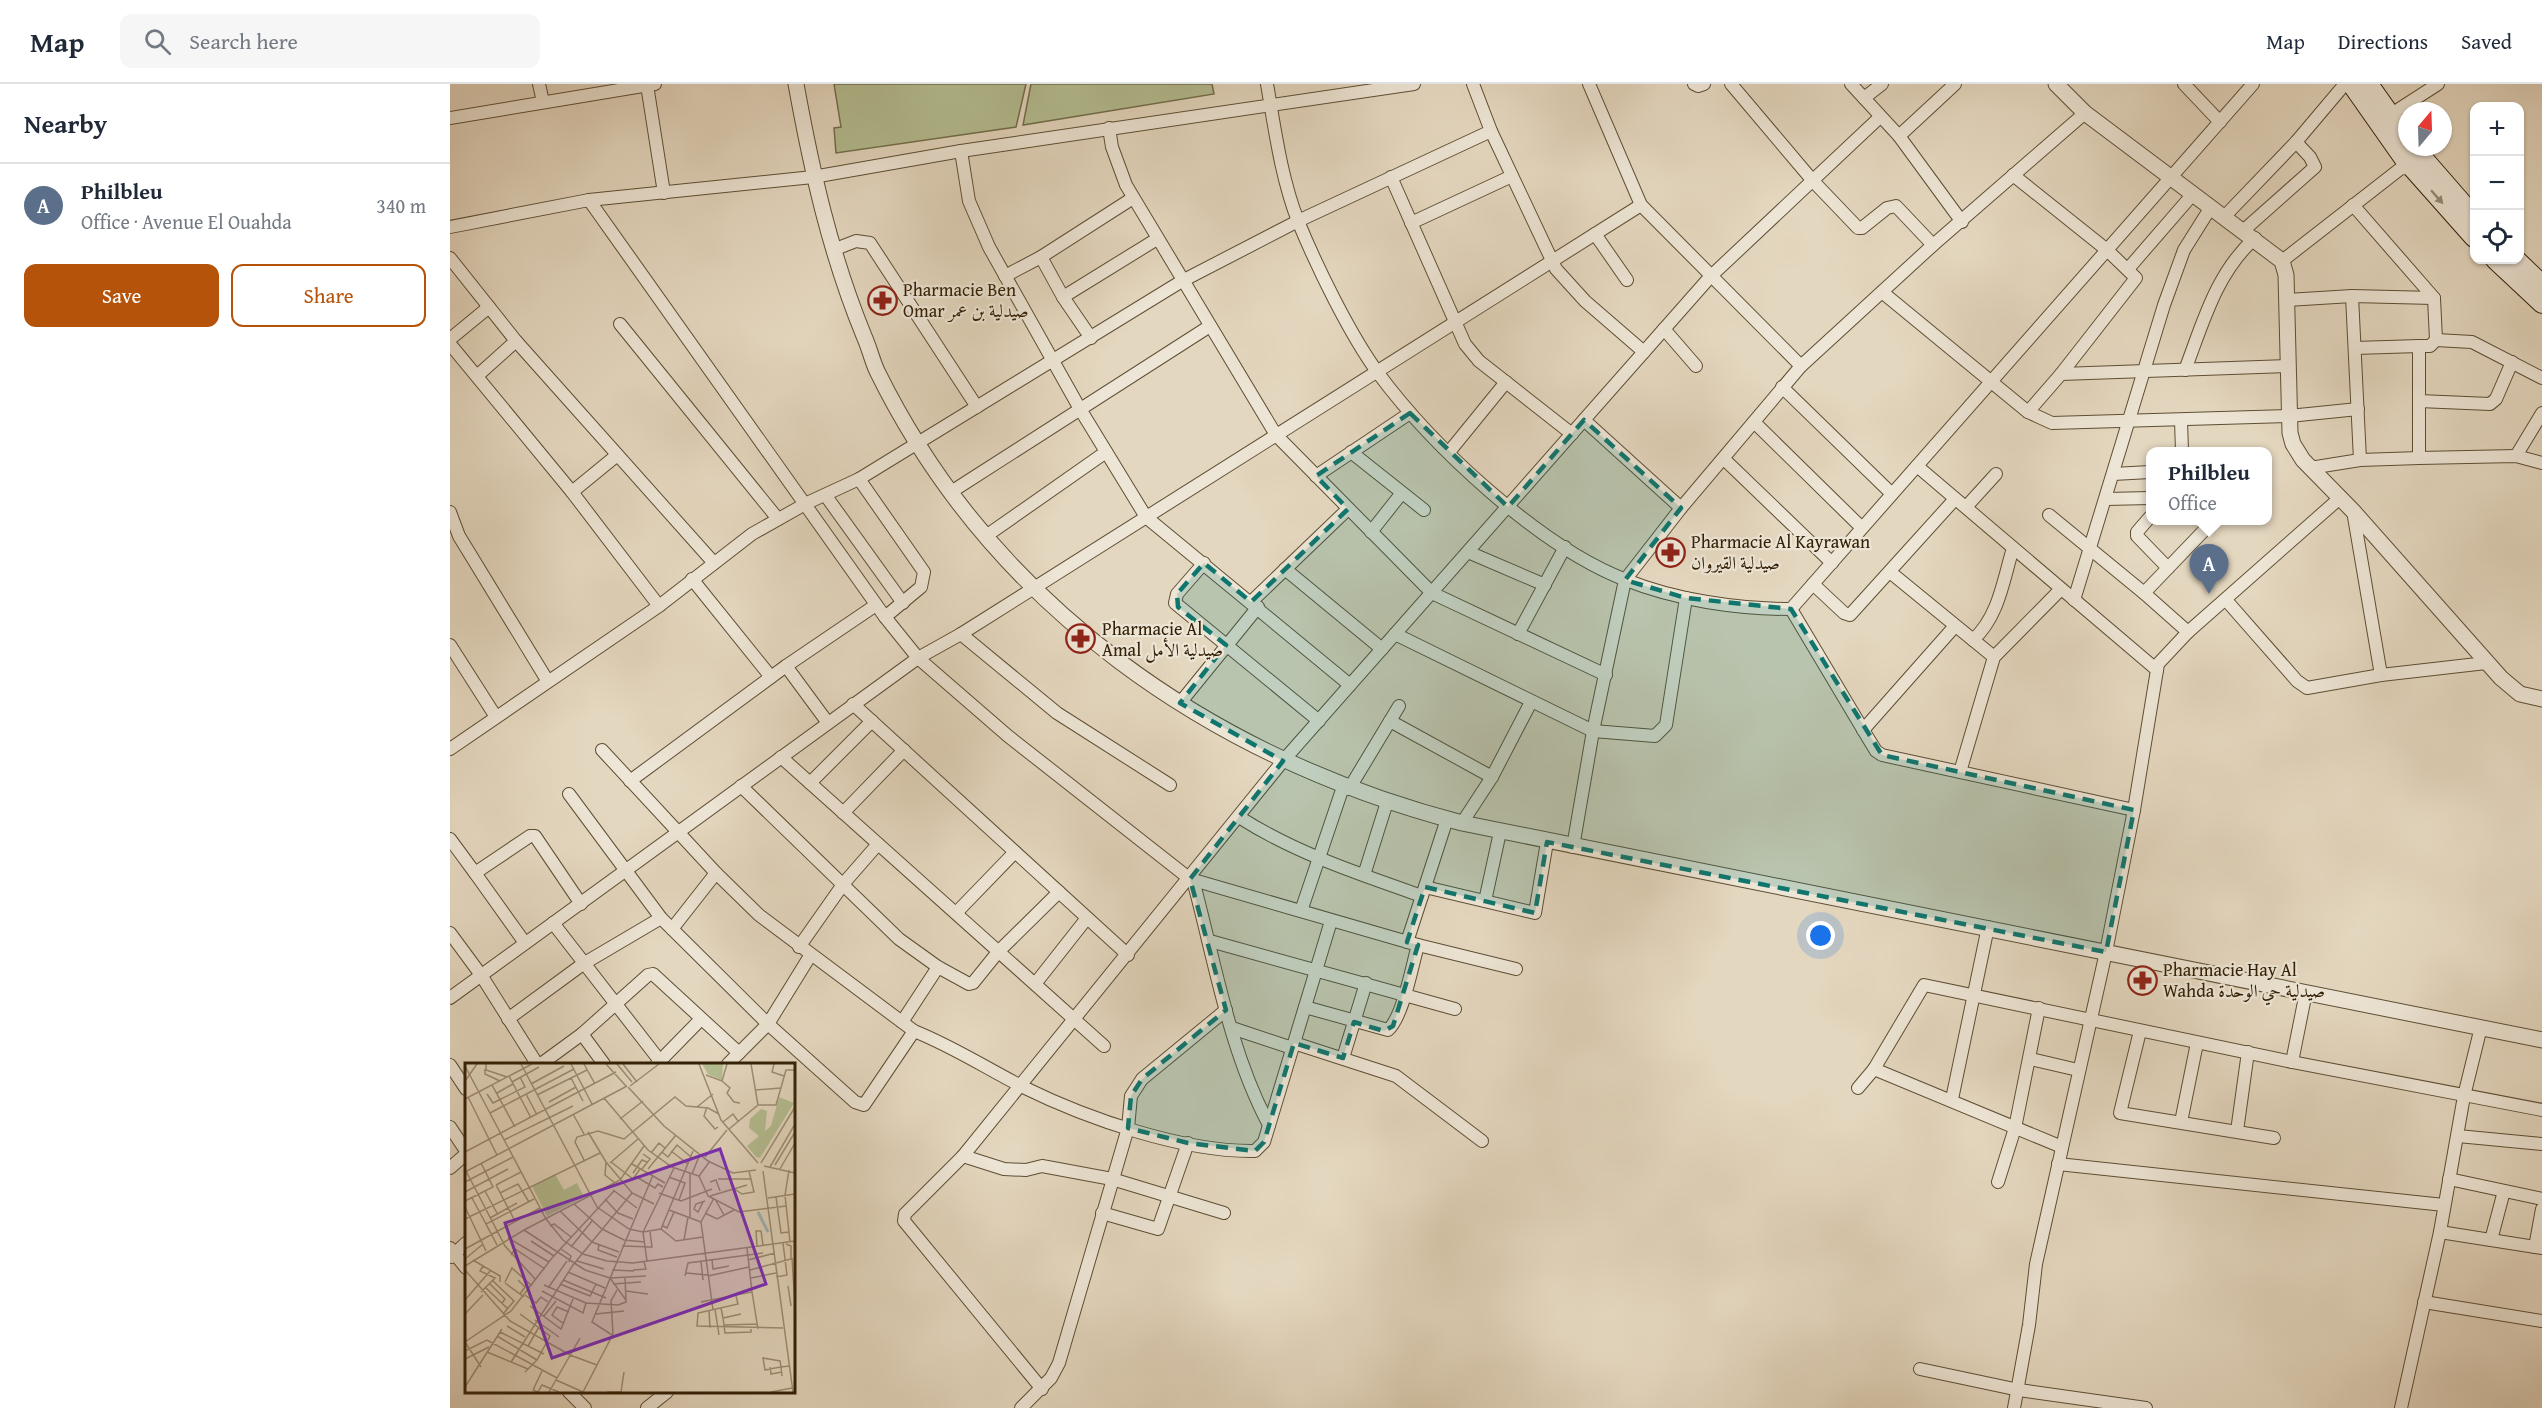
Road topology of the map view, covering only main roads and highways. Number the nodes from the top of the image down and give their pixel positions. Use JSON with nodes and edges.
{"nodes":[{"id":1,"x":2351,"y":84,"type":"edge"},
{"id":2,"x":2369,"y":84,"type":"edge"},
{"id":3,"x":2398,"y":131,"type":"edge"},
{"id":4,"x":2398,"y":140,"type":"edge"},
{"id":5,"x":2411,"y":156,"type":"edge"},
{"id":6,"x":2470,"y":211,"type":"edge"},
{"id":7,"x":2470,"y":232,"type":"edge"},
{"id":8,"x":2499,"y":264,"type":"edge"},
{"id":9,"x":2521,"y":264,"type":"edge"},
{"id":10,"x":2542,"y":284,"type":"edge"},
{"id":11,"x":2542,"y":304,"type":"edge"}],
"edges":[{"from":1,"to":4,"type":"main road"},
{"from":2,"to":3,"type":"main road"},
{"from":5,"to":6,"type":"main road"},
{"from":5,"to":7,"type":"main road","one_way":true},
{"from":8,"to":11,"type":"main road"},
{"from":9,"to":10,"type":"main road"}]}
